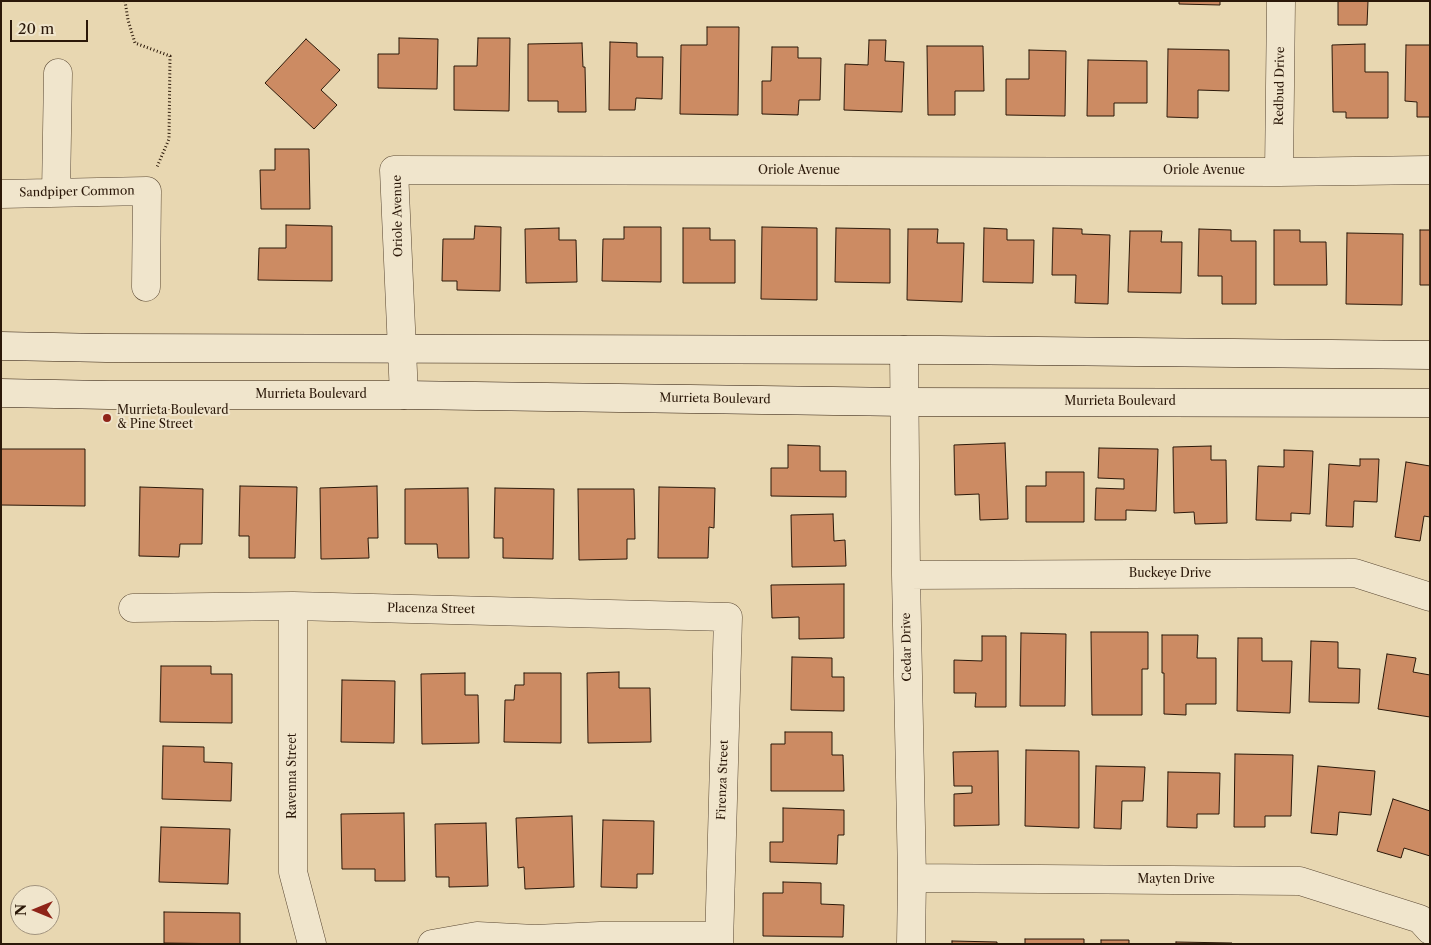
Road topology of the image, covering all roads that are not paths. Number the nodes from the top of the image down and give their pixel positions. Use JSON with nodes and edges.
{"nodes":[{"id":1,"x":1281,"y":1,"type":"edge"},
{"id":2,"x":58,"y":73,"type":"dead end"},
{"id":3,"x":1430,"y":170,"type":"edge"},
{"id":4,"x":1279,"y":172,"type":"junction"},
{"id":5,"x":56,"y":193,"type":"junction"},
{"id":6,"x":1,"y":194,"type":"edge"},
{"id":7,"x":146,"y":287,"type":"dead end"},
{"id":8,"x":1,"y":346,"type":"edge"},
{"id":9,"x":403,"y":348,"type":"junction"},
{"id":10,"x":904,"y":350,"type":"junction"},
{"id":11,"x":1430,"y":355,"type":"edge"},
{"id":12,"x":1,"y":393,"type":"edge"},
{"id":13,"x":404,"y":395,"type":"junction"},
{"id":14,"x":905,"y":402,"type":"junction"},
{"id":15,"x":1430,"y":403,"type":"edge"},
{"id":16,"x":906,"y":575,"type":"junction"},
{"id":17,"x":1430,"y":597,"type":"edge"},
{"id":18,"x":293,"y":606,"type":"junction"},
{"id":19,"x":133,"y":608,"type":"dead end"},
{"id":20,"x":728,"y":617,"type":"joint"},
{"id":21,"x":912,"y":878,"type":"junction"},
{"id":22,"x":1430,"y":930,"type":"edge"},
{"id":23,"x":719,"y":940,"type":"edge"},
{"id":24,"x":312,"y":944,"type":"edge"},
{"id":25,"x":432,"y":944,"type":"edge"},
{"id":26,"x":912,"y":944,"type":"edge"}],
"edges":[{"from":1,"to":4,"type":"street","name":"Redbud Drive"},
{"from":2,"to":5,"type":"street"},
{"from":3,"to":4,"type":"street","name":"Oriole Avenue"},
{"from":4,"to":9,"type":"street","name":"Oriole Avenue"},
{"from":5,"to":6,"type":"street","name":"Sandpiper Common"},
{"from":5,"to":7,"type":"street","name":"Sandpiper Common"},
{"from":8,"to":9,"type":"street"},
{"from":9,"to":10,"type":"street"},
{"from":9,"to":13,"type":"street","name":"Oriole Avenue"},
{"from":10,"to":11,"type":"street"},
{"from":10,"to":14,"type":"street","name":"Cedar Drive"},
{"from":12,"to":13,"type":"street","name":"Murrieta Boulevard"},
{"from":13,"to":14,"type":"street","name":"Murrieta Boulevard"},
{"from":14,"to":15,"type":"street","name":"Murrieta Boulevard"},
{"from":14,"to":16,"type":"street","name":"Cedar Drive"},
{"from":16,"to":17,"type":"street","name":"Buckeye Drive"},
{"from":16,"to":21,"type":"street","name":"Cedar Drive"},
{"from":18,"to":19,"type":"street","name":"Placenza Street"},
{"from":18,"to":20,"type":"street","name":"Placenza Street"},
{"from":18,"to":24,"type":"street","name":"Ravenna Street"},
{"from":20,"to":23,"type":"street","name":"Firenza Street"},
{"from":21,"to":22,"type":"street","name":"Mayten Drive"},
{"from":21,"to":26,"type":"street","name":"Cedar Drive"},
{"from":23,"to":25,"type":"street"}]}
